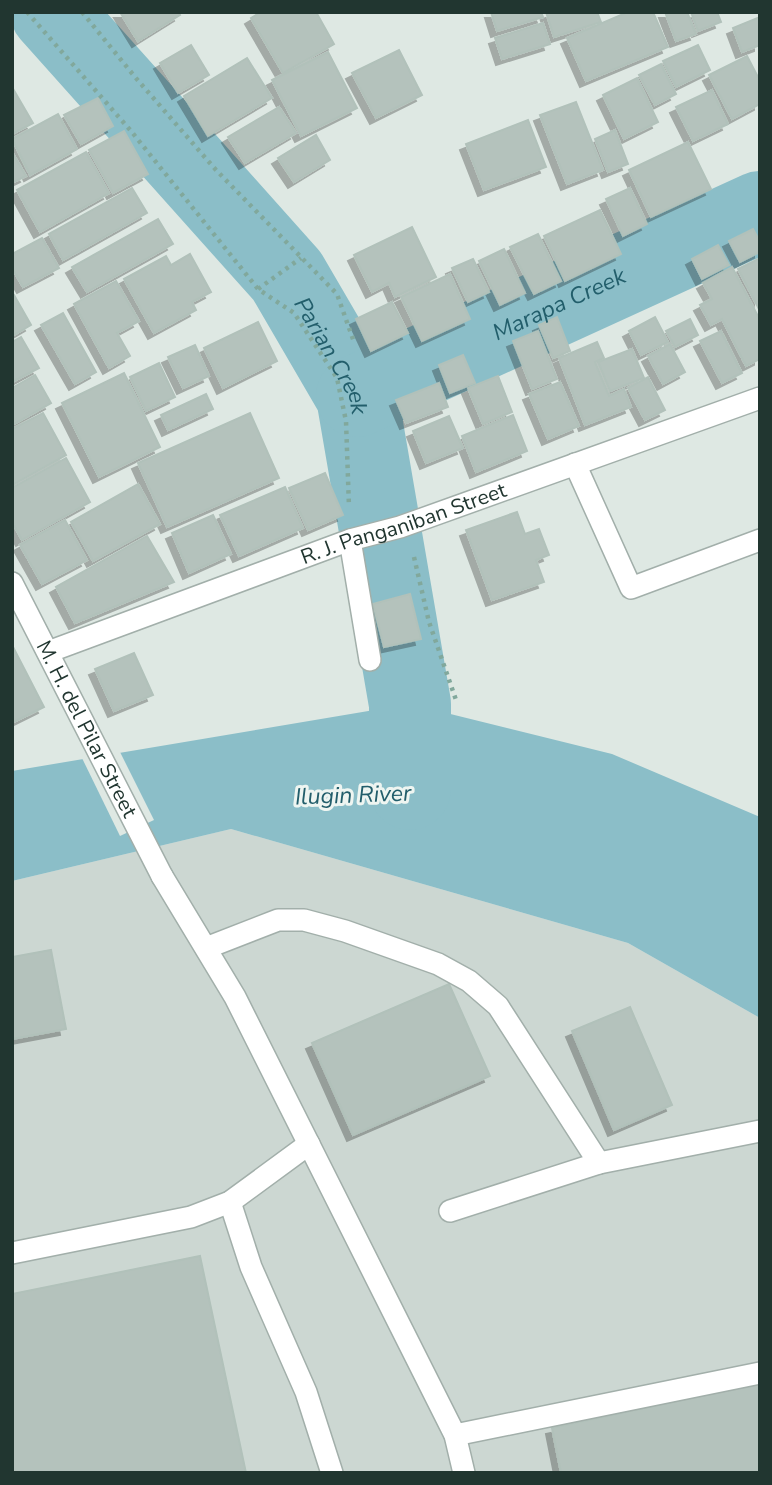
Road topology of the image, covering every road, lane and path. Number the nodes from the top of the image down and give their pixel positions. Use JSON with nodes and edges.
{"nodes":[{"id":1,"x":27,"y":12,"type":"edge"},
{"id":2,"x":82,"y":12,"type":"edge"},
{"id":3,"x":301,"y":258,"type":"junction"},
{"id":4,"x":258,"y":289,"type":"junction"},
{"id":5,"x":354,"y":342,"type":"dead end"},
{"id":6,"x":760,"y":398,"type":"edge"},
{"id":7,"x":575,"y":464,"type":"junction"},
{"id":8,"x":403,"y":526,"type":"junction"},
{"id":9,"x":355,"y":539,"type":"junction"},
{"id":10,"x":760,"y":540,"type":"edge"},
{"id":11,"x":12,"y":583,"type":"edge"},
{"id":12,"x":47,"y":652,"type":"junction"},
{"id":13,"x":370,"y":660,"type":"dead end"},
{"id":14,"x":456,"y":700,"type":"dead end"},
{"id":15,"x":206,"y":948,"type":"junction"},
{"id":16,"x":760,"y":1130,"type":"edge"},
{"id":17,"x":309,"y":1144,"type":"junction"},
{"id":18,"x":599,"y":1163,"type":"junction"},
{"id":19,"x":230,"y":1202,"type":"junction"},
{"id":20,"x":450,"y":1211,"type":"dead end"},
{"id":21,"x":12,"y":1253,"type":"edge"},
{"id":22,"x":760,"y":1373,"type":"edge"},
{"id":23,"x":455,"y":1435,"type":"junction"},
{"id":24,"x":332,"y":1473,"type":"edge"},
{"id":25,"x":464,"y":1473,"type":"edge"}],
"edges":[{"from":1,"to":4,"type":"path"},
{"from":2,"to":3,"type":"path"},
{"from":3,"to":4,"type":"path"},
{"from":3,"to":5,"type":"path"},
{"from":4,"to":9,"type":"path"},
{"from":6,"to":7,"type":"street","name":"R. J. Panganiban Street"},
{"from":7,"to":8,"type":"street","name":"R. J. Panganiban Street"},
{"from":7,"to":10,"type":"street"},
{"from":8,"to":9,"type":"street","name":"R. J. Panganiban Street"},
{"from":8,"to":14,"type":"path"},
{"from":9,"to":12,"type":"street","name":"R. J. Panganiban Street"},
{"from":9,"to":13,"type":"street"},
{"from":11,"to":12,"type":"street","name":"M. H. del Pilar Street"},
{"from":12,"to":15,"type":"street","name":"M. H. del Pilar Street"},
{"from":15,"to":17,"type":"street","name":"M. H. del Pilar Street"},
{"from":15,"to":18,"type":"street"},
{"from":16,"to":18,"type":"street"},
{"from":17,"to":19,"type":"street"},
{"from":17,"to":23,"type":"street","name":"M. H. del Pilar Street"},
{"from":18,"to":20,"type":"street"},
{"from":19,"to":21,"type":"street"},
{"from":19,"to":24,"type":"street"},
{"from":22,"to":23,"type":"street"},
{"from":23,"to":25,"type":"street","name":"M. H. del Pilar Street"}]}
